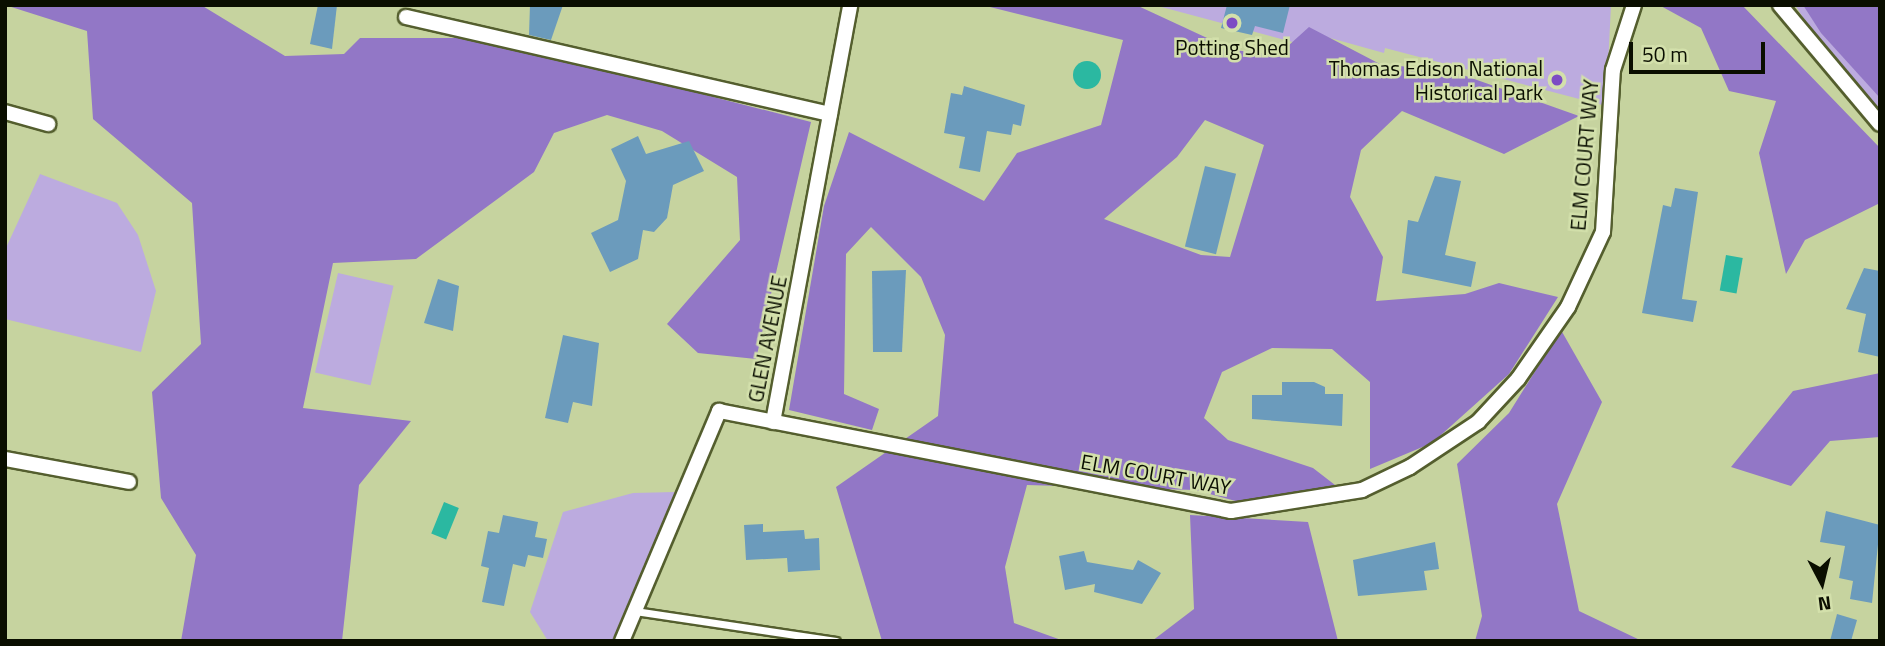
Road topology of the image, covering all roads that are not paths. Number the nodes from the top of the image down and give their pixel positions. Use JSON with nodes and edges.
{"nodes":[{"id":1,"x":850,"y":5,"type":"edge"},
{"id":2,"x":1634,"y":5,"type":"edge"},
{"id":3,"x":1780,"y":5,"type":"edge"},
{"id":4,"x":406,"y":17,"type":"dead end"},
{"id":5,"x":5,"y":112,"type":"edge"},
{"id":6,"x":830,"y":114,"type":"junction"},
{"id":7,"x":48,"y":124,"type":"dead end"},
{"id":8,"x":1880,"y":124,"type":"edge"},
{"id":9,"x":773,"y":422,"type":"junction"},
{"id":10,"x":5,"y":459,"type":"edge"},
{"id":11,"x":129,"y":482,"type":"dead end"},
{"id":12,"x":635,"y":611,"type":"junction"},
{"id":13,"x":622,"y":641,"type":"edge"},
{"id":14,"x":836,"y":641,"type":"edge"}],
"edges":[{"from":1,"to":6,"type":"street","name":"GLEN AVENUE"},
{"from":2,"to":9,"type":"street","name":"ELM COURT WAY"},
{"from":3,"to":8,"type":"street"},
{"from":4,"to":6,"type":"street"},
{"from":5,"to":7,"type":"street"},
{"from":6,"to":9,"type":"street","name":"GLEN AVENUE"},
{"from":9,"to":12,"type":"street","name":"GLEN AVENUE"},
{"from":10,"to":11,"type":"street"},
{"from":12,"to":13,"type":"street","name":"GLEN AVENUE"},
{"from":12,"to":14,"type":"lane"}]}
